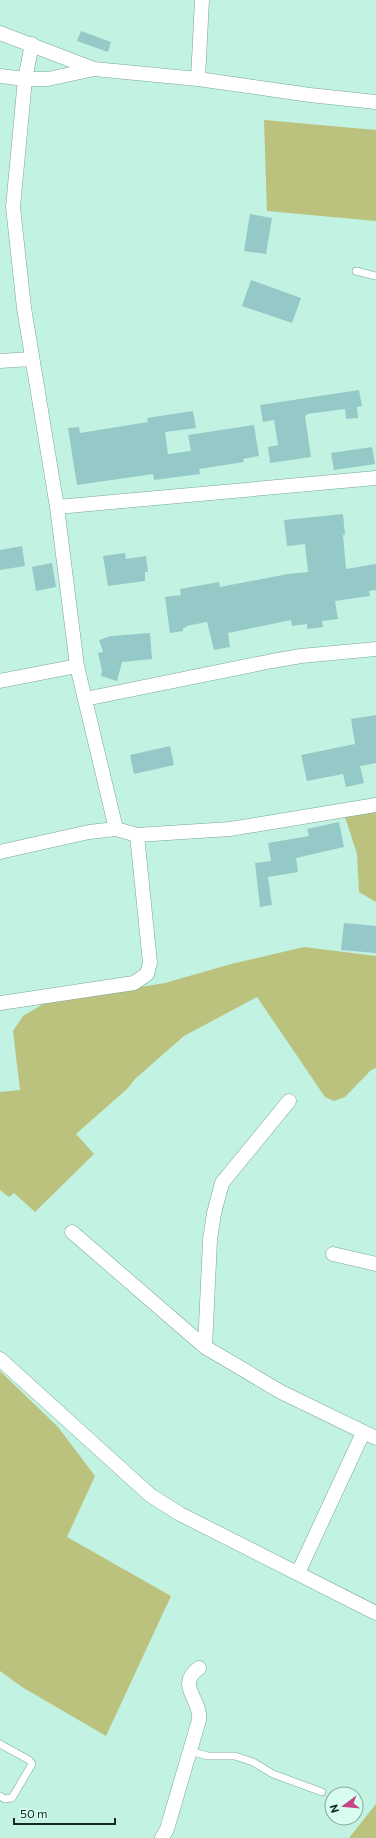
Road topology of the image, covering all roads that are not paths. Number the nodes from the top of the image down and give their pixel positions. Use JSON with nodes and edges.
{"nodes":[{"id":1,"x":202,"y":0,"type":"edge"},
{"id":2,"x":0,"y":33,"type":"edge"},
{"id":3,"x":32,"y":44,"type":"junction"},
{"id":4,"x":94,"y":69,"type":"junction"},
{"id":5,"x":0,"y":76,"type":"edge"},
{"id":6,"x":25,"y":79,"type":"junction"},
{"id":7,"x":198,"y":79,"type":"junction"},
{"id":8,"x":376,"y":102,"type":"edge"},
{"id":9,"x":356,"y":271,"type":"dead end"},
{"id":10,"x":376,"y":276,"type":"edge"},
{"id":11,"x":31,"y":358,"type":"junction"},
{"id":12,"x":0,"y":361,"type":"edge"},
{"id":13,"x":376,"y":478,"type":"edge"},
{"id":14,"x":57,"y":507,"type":"junction"},
{"id":15,"x":376,"y":649,"type":"edge"},
{"id":16,"x":77,"y":666,"type":"junction"},
{"id":17,"x":0,"y":681,"type":"edge"},
{"id":18,"x":85,"y":699,"type":"junction"},
{"id":19,"x":376,"y":805,"type":"edge"},
{"id":20,"x":116,"y":830,"type":"junction"},
{"id":21,"x":137,"y":835,"type":"junction"},
{"id":22,"x":0,"y":852,"type":"edge"},
{"id":23,"x":0,"y":1003,"type":"edge"},
{"id":24,"x":289,"y":1101,"type":"dead end"},
{"id":25,"x":72,"y":1232,"type":"dead end"},
{"id":26,"x":333,"y":1254,"type":"dead end"},
{"id":27,"x":376,"y":1264,"type":"edge"},
{"id":28,"x":205,"y":1347,"type":"junction"},
{"id":29,"x":0,"y":1359,"type":"edge"},
{"id":30,"x":370,"y":1436,"type":"edge"},
{"id":31,"x":298,"y":1573,"type":"junction"},
{"id":32,"x":376,"y":1613,"type":"edge"},
{"id":33,"x":199,"y":1668,"type":"dead end"},
{"id":34,"x":0,"y":1744,"type":"edge"},
{"id":35,"x":189,"y":1751,"type":"junction"},
{"id":36,"x":322,"y":1792,"type":"dead end"},
{"id":37,"x":0,"y":1796,"type":"edge"},
{"id":38,"x":162,"y":1838,"type":"edge"}],
"edges":[{"from":1,"to":7,"type":"street"},
{"from":2,"to":3,"type":"street"},
{"from":3,"to":4,"type":"street"},
{"from":3,"to":6,"type":"street"},
{"from":4,"to":6,"type":"street"},
{"from":4,"to":7,"type":"street"},
{"from":5,"to":6,"type":"street"},
{"from":6,"to":11,"type":"street"},
{"from":7,"to":8,"type":"street"},
{"from":9,"to":10,"type":"lane"},
{"from":11,"to":12,"type":"street"},
{"from":11,"to":14,"type":"street"},
{"from":13,"to":14,"type":"street"},
{"from":14,"to":16,"type":"street"},
{"from":15,"to":18,"type":"street"},
{"from":16,"to":17,"type":"street"},
{"from":16,"to":18,"type":"street"},
{"from":18,"to":20,"type":"street"},
{"from":19,"to":21,"type":"street"},
{"from":20,"to":21,"type":"street"},
{"from":20,"to":22,"type":"street"},
{"from":21,"to":23,"type":"street"},
{"from":24,"to":28,"type":"street"},
{"from":25,"to":28,"type":"street"},
{"from":26,"to":27,"type":"street"},
{"from":28,"to":30,"type":"street"},
{"from":29,"to":31,"type":"street"},
{"from":30,"to":31,"type":"street"},
{"from":31,"to":32,"type":"street"},
{"from":33,"to":35,"type":"street"},
{"from":34,"to":37,"type":"lane"},
{"from":35,"to":36,"type":"lane"},
{"from":35,"to":38,"type":"street"}]}
